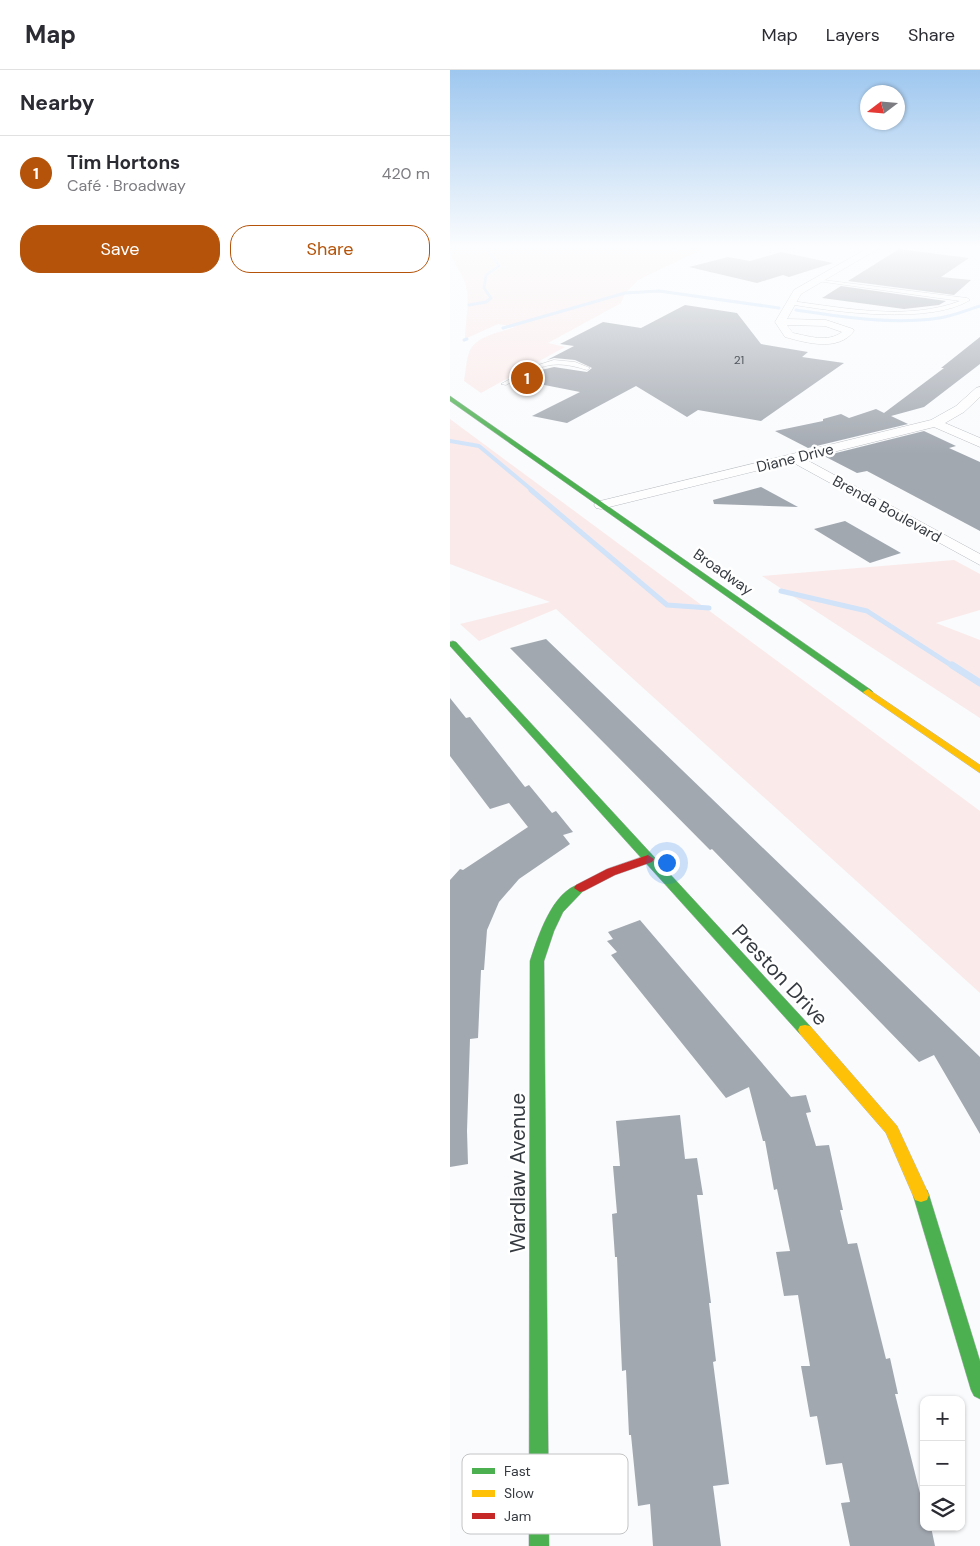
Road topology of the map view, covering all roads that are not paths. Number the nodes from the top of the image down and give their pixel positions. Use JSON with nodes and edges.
{"nodes":[{"id":1,"x":784,"y":316,"type":"edge"},
{"id":2,"x":780,"y":322,"type":"junction"},
{"id":3,"x":587,"y":368,"type":"dead end"},
{"id":4,"x":504,"y":384,"type":"dead end"},
{"id":5,"x":980,"y":390,"type":"edge"},
{"id":6,"x":450,"y":398,"type":"edge"},
{"id":7,"x":935,"y":423,"type":"junction"},
{"id":8,"x":980,"y":443,"type":"edge"},
{"id":9,"x":794,"y":458,"type":"junction"},
{"id":10,"x":600,"y":505,"type":"junction"},
{"id":11,"x":980,"y":560,"type":"edge"},
{"id":12,"x":453,"y":644,"type":"dead end"},
{"id":13,"x":980,"y":770,"type":"edge"},
{"id":14,"x":648,"y":859,"type":"junction"},
{"id":15,"x":980,"y":1390,"type":"edge"},
{"id":16,"x":539,"y":1454,"type":"edge"}],
"edges":[{"from":1,"to":2,"type":"street"},
{"from":2,"to":2,"type":"street"},
{"from":3,"to":4,"type":"lane"},
{"from":5,"to":7,"type":"street","name":"Diane Drive"},
{"from":6,"to":10,"type":"street","name":"Broadway"},
{"from":7,"to":8,"type":"street"},
{"from":7,"to":9,"type":"street","name":"Diane Drive"},
{"from":9,"to":10,"type":"street","name":"Diane Drive"},
{"from":9,"to":11,"type":"street","name":"Brenda Boulevard"},
{"from":10,"to":13,"type":"street","name":"Broadway"},
{"from":12,"to":14,"type":"street","name":"Preston Drive"},
{"from":14,"to":15,"type":"street","name":"Preston Drive"},
{"from":14,"to":16,"type":"street","name":"Wardlaw Avenue"}]}
